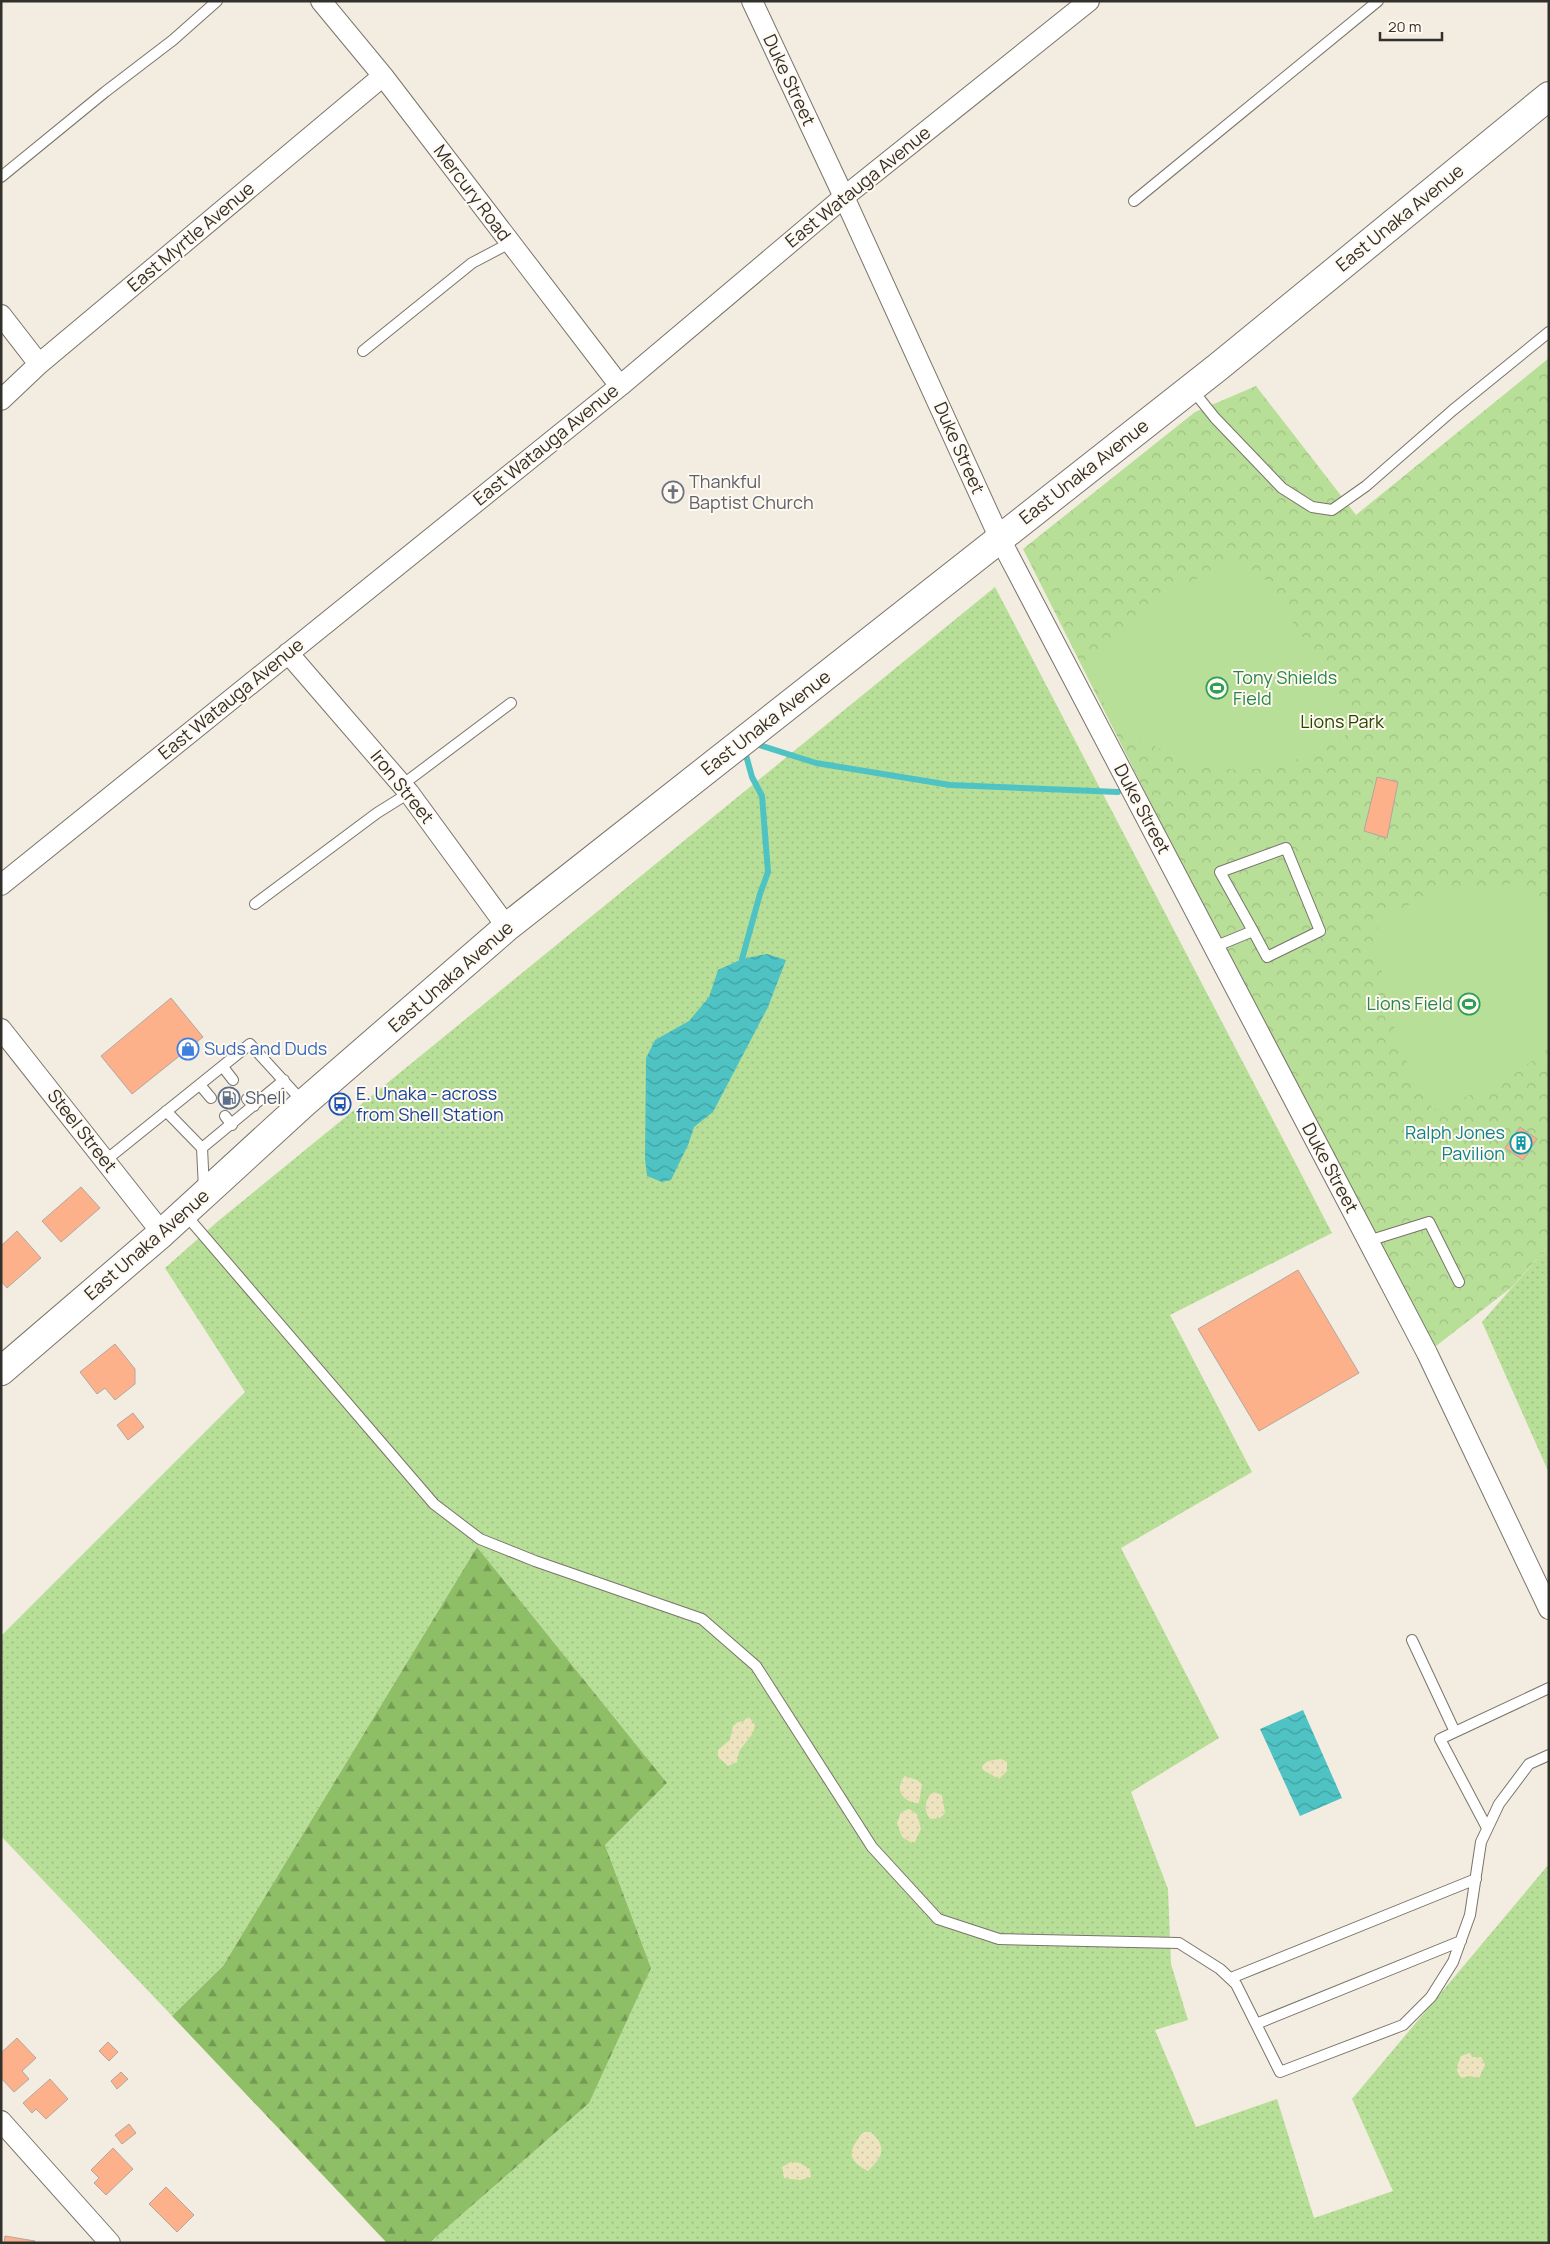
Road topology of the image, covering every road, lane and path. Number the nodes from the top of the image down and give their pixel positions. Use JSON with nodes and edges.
{"nodes":[{"id":1,"x":217,"y":1,"type":"edge"},
{"id":2,"x":321,"y":1,"type":"edge"},
{"id":3,"x":752,"y":1,"type":"edge"},
{"id":4,"x":1089,"y":1,"type":"edge"},
{"id":5,"x":1378,"y":1,"type":"edge"},
{"id":6,"x":383,"y":76,"type":"junction"},
{"id":7,"x":1547,"y":101,"type":"edge"},
{"id":8,"x":1,"y":177,"type":"edge"},
{"id":9,"x":844,"y":197,"type":"junction"},
{"id":10,"x":1134,"y":201,"type":"dead end"},
{"id":11,"x":510,"y":243,"type":"junction"},
{"id":12,"x":1,"y":315,"type":"edge"},
{"id":13,"x":1549,"y":332,"type":"edge"},
{"id":14,"x":363,"y":351,"type":"dead end"},
{"id":15,"x":39,"y":364,"type":"junction"},
{"id":16,"x":620,"y":386,"type":"junction"},
{"id":17,"x":1191,"y":388,"type":"junction"},
{"id":18,"x":1,"y":400,"type":"edge"},
{"id":19,"x":1000,"y":539,"type":"junction"},
{"id":20,"x":288,"y":653,"type":"junction"},
{"id":21,"x":511,"y":703,"type":"dead end"},
{"id":22,"x":406,"y":789,"type":"junction"},
{"id":23,"x":1,"y":885,"type":"edge"},
{"id":24,"x":255,"y":904,"type":"dead end"},
{"id":25,"x":507,"y":927,"type":"junction"},
{"id":26,"x":1253,"y":931,"type":"junction"},
{"id":27,"x":1214,"y":947,"type":"junction"},
{"id":28,"x":1,"y":1029,"type":"edge"},
{"id":29,"x":224,"y":1067,"type":"junction"},
{"id":30,"x":233,"y":1080,"type":"dead end"},
{"id":31,"x":284,"y":1080,"type":"junction"},
{"id":32,"x":200,"y":1085,"type":"junction"},
{"id":33,"x":211,"y":1098,"type":"dead end"},
{"id":34,"x":304,"y":1103,"type":"junction"},
{"id":35,"x":166,"y":1111,"type":"junction"},
{"id":36,"x":202,"y":1148,"type":"junction"},
{"id":37,"x":106,"y":1160,"type":"junction"},
{"id":38,"x":205,"y":1196,"type":"junction"},
{"id":39,"x":185,"y":1214,"type":"junction"},
{"id":40,"x":162,"y":1234,"type":"junction"},
{"id":41,"x":1368,"y":1242,"type":"junction"},
{"id":42,"x":1459,"y":1282,"type":"dead end"},
{"id":43,"x":1,"y":1371,"type":"edge"},
{"id":44,"x":1549,"y":1609,"type":"edge"},
{"id":45,"x":1412,"y":1640,"type":"dead end"},
{"id":46,"x":1549,"y":1688,"type":"edge"},
{"id":47,"x":1455,"y":1732,"type":"junction"},
{"id":48,"x":1549,"y":1755,"type":"edge"},
{"id":49,"x":1488,"y":1828,"type":"junction"},
{"id":50,"x":1476,"y":1879,"type":"junction"},
{"id":51,"x":1461,"y":1941,"type":"junction"},
{"id":52,"x":1230,"y":1978,"type":"junction"},
{"id":53,"x":1256,"y":2024,"type":"junction"},
{"id":54,"x":1,"y":2121,"type":"edge"},
{"id":55,"x":110,"y":2243,"type":"edge"}],
"edges":[{"from":1,"to":8,"type":"lane"},
{"from":2,"to":6,"type":"street","name":"Mercury Road"},
{"from":3,"to":9,"type":"street","name":"Duke Street"},
{"from":4,"to":9,"type":"street","name":"East Watauga Avenue"},
{"from":5,"to":10,"type":"lane"},
{"from":6,"to":11,"type":"street","name":"Mercury Road"},
{"from":6,"to":15,"type":"street","name":"East Myrtle Avenue"},
{"from":7,"to":17,"type":"main road","name":"East Unaka Avenue"},
{"from":9,"to":16,"type":"street","name":"East Watauga Avenue"},
{"from":9,"to":19,"type":"street","name":"Duke Street"},
{"from":11,"to":14,"type":"lane"},
{"from":11,"to":16,"type":"street","name":"Mercury Road"},
{"from":12,"to":15,"type":"street"},
{"from":13,"to":17,"type":"lane"},
{"from":15,"to":18,"type":"street","name":"East Myrtle Avenue"},
{"from":16,"to":20,"type":"street","name":"East Watauga Avenue"},
{"from":17,"to":19,"type":"main road","name":"East Unaka Avenue"},
{"from":19,"to":25,"type":"main road","name":"East Unaka Avenue"},
{"from":19,"to":27,"type":"street","name":"Duke Street"},
{"from":20,"to":22,"type":"street","name":"Iron Street"},
{"from":20,"to":23,"type":"street","name":"East Watauga Avenue"},
{"from":21,"to":22,"type":"lane"},
{"from":22,"to":24,"type":"lane"},
{"from":22,"to":25,"type":"street","name":"Iron Street"},
{"from":25,"to":34,"type":"main road","name":"East Unaka Avenue"},
{"from":26,"to":26,"type":"lane"},
{"from":26,"to":27,"type":"lane"},
{"from":27,"to":41,"type":"street","name":"Duke Street"},
{"from":28,"to":37,"type":"street","name":"Steel Street"},
{"from":29,"to":30,"type":"lane"},
{"from":29,"to":31,"type":"lane"},
{"from":29,"to":32,"type":"lane"},
{"from":31,"to":34,"type":"lane"},
{"from":31,"to":36,"type":"lane"},
{"from":32,"to":33,"type":"lane"},
{"from":32,"to":35,"type":"lane"},
{"from":34,"to":38,"type":"main road","name":"East Unaka Avenue"},
{"from":35,"to":36,"type":"lane"},
{"from":35,"to":37,"type":"lane"},
{"from":36,"to":38,"type":"lane"},
{"from":37,"to":40,"type":"street","name":"Steel Street"},
{"from":38,"to":39,"type":"main road","name":"East Unaka Avenue"},
{"from":39,"to":40,"type":"main road","name":"East Unaka Avenue"},
{"from":39,"to":52,"type":"lane"},
{"from":40,"to":43,"type":"main road","name":"East Unaka Avenue"},
{"from":41,"to":42,"type":"lane"},
{"from":41,"to":44,"type":"street","name":"Duke Street"},
{"from":45,"to":47,"type":"lane"},
{"from":46,"to":47,"type":"lane"},
{"from":47,"to":49,"type":"lane"},
{"from":48,"to":49,"type":"lane"},
{"from":49,"to":50,"type":"lane"},
{"from":50,"to":51,"type":"lane"},
{"from":50,"to":52,"type":"lane"},
{"from":51,"to":53,"type":"lane"},
{"from":51,"to":53,"type":"lane"},
{"from":52,"to":53,"type":"lane"},
{"from":54,"to":55,"type":"street"}]}
